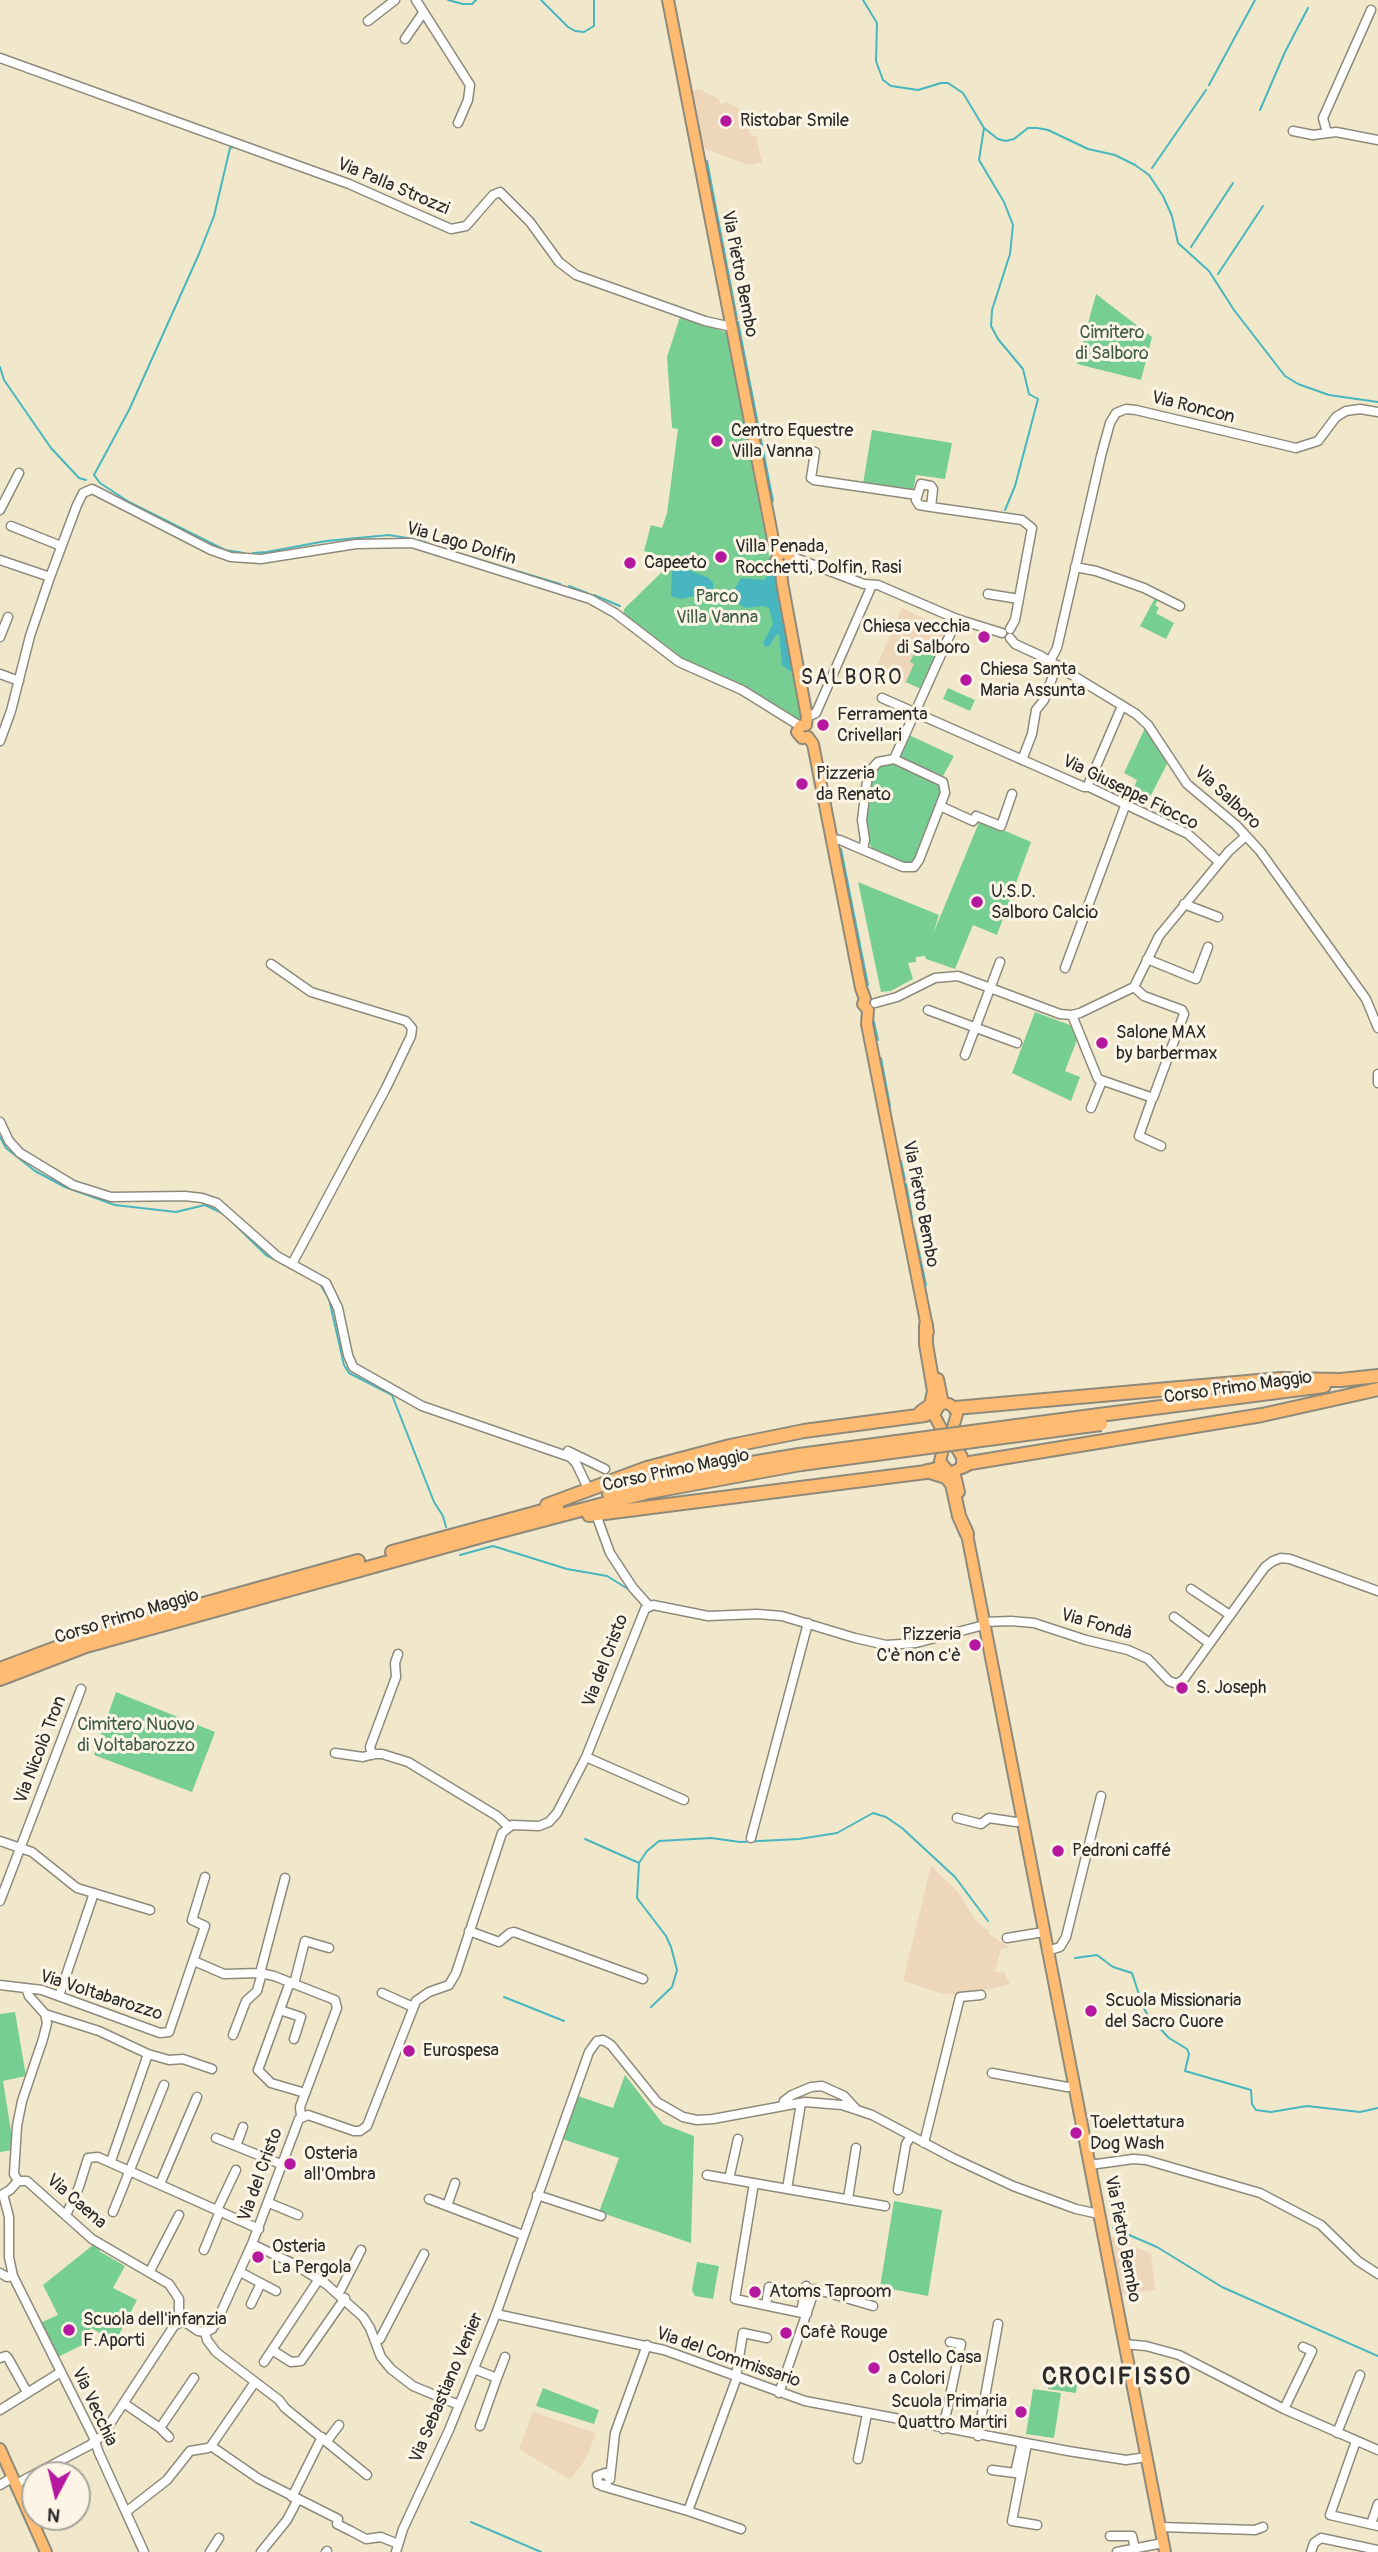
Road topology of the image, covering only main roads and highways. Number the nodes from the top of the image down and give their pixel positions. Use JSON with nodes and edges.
{"nodes":[{"id":1,"x":668,"y":0,"type":"edge"},
{"id":2,"x":926,"y":1325,"type":"junction"},
{"id":3,"x":1378,"y":1377,"type":"edge"},
{"id":4,"x":1378,"y":1387,"type":"edge"},
{"id":5,"x":944,"y":1407,"type":"junction"},
{"id":6,"x":918,"y":1414,"type":"junction"},
{"id":7,"x":1100,"y":1420,"type":"junction"},
{"id":8,"x":800,"y":1459,"type":"junction"},
{"id":9,"x":953,"y":1468,"type":"junction"},
{"id":10,"x":927,"y":1471,"type":"junction"},
{"id":11,"x":507,"y":1520,"type":"junction"},
{"id":12,"x":533,"y":1522,"type":"junction"},
{"id":13,"x":967,"y":1534,"type":"junction"},
{"id":14,"x":0,"y":1669,"type":"edge"},
{"id":15,"x":0,"y":1679,"type":"edge"},
{"id":16,"x":0,"y":2449,"type":"edge"},
{"id":17,"x":1164,"y":2548,"type":"edge"},
{"id":18,"x":47,"y":2552,"type":"edge"}],
"edges":[{"from":1,"to":2,"type":"main road","name":"Via Pietro Bembo"},
{"from":2,"to":5,"type":"main road","name":"Via Pietro Bembo"},
{"from":2,"to":6,"type":"highway"},
{"from":3,"to":5,"type":"highway"},
{"from":3,"to":7,"type":"highway","name":"Corso Primo Maggio"},
{"from":4,"to":7,"type":"highway","name":"Corso Primo Maggio"},
{"from":4,"to":9,"type":"highway"},
{"from":5,"to":6,"type":"highway"},
{"from":5,"to":9,"type":"main road","name":"Via Pietro Bembo"},
{"from":5,"to":9,"type":"main road","name":"Via Pietro Bembo"},
{"from":6,"to":11,"type":"highway"},
{"from":7,"to":8,"type":"highway","name":"Corso Primo Maggio","bridge":true},
{"from":8,"to":11,"type":"highway","name":"Corso Primo Maggio"},
{"from":8,"to":12,"type":"highway","name":"Corso Primo Maggio"},
{"from":9,"to":10,"type":"highway"},
{"from":9,"to":13,"type":"main road","name":"Via Pietro Bembo"},
{"from":10,"to":12,"type":"highway"},
{"from":10,"to":13,"type":"highway"},
{"from":11,"to":14,"type":"highway","name":"Corso Primo Maggio"},
{"from":12,"to":15,"type":"highway","name":"Corso Primo Maggio"},
{"from":13,"to":17,"type":"main road","name":"Via Pietro Bembo"},
{"from":16,"to":18,"type":"main road"}]}
